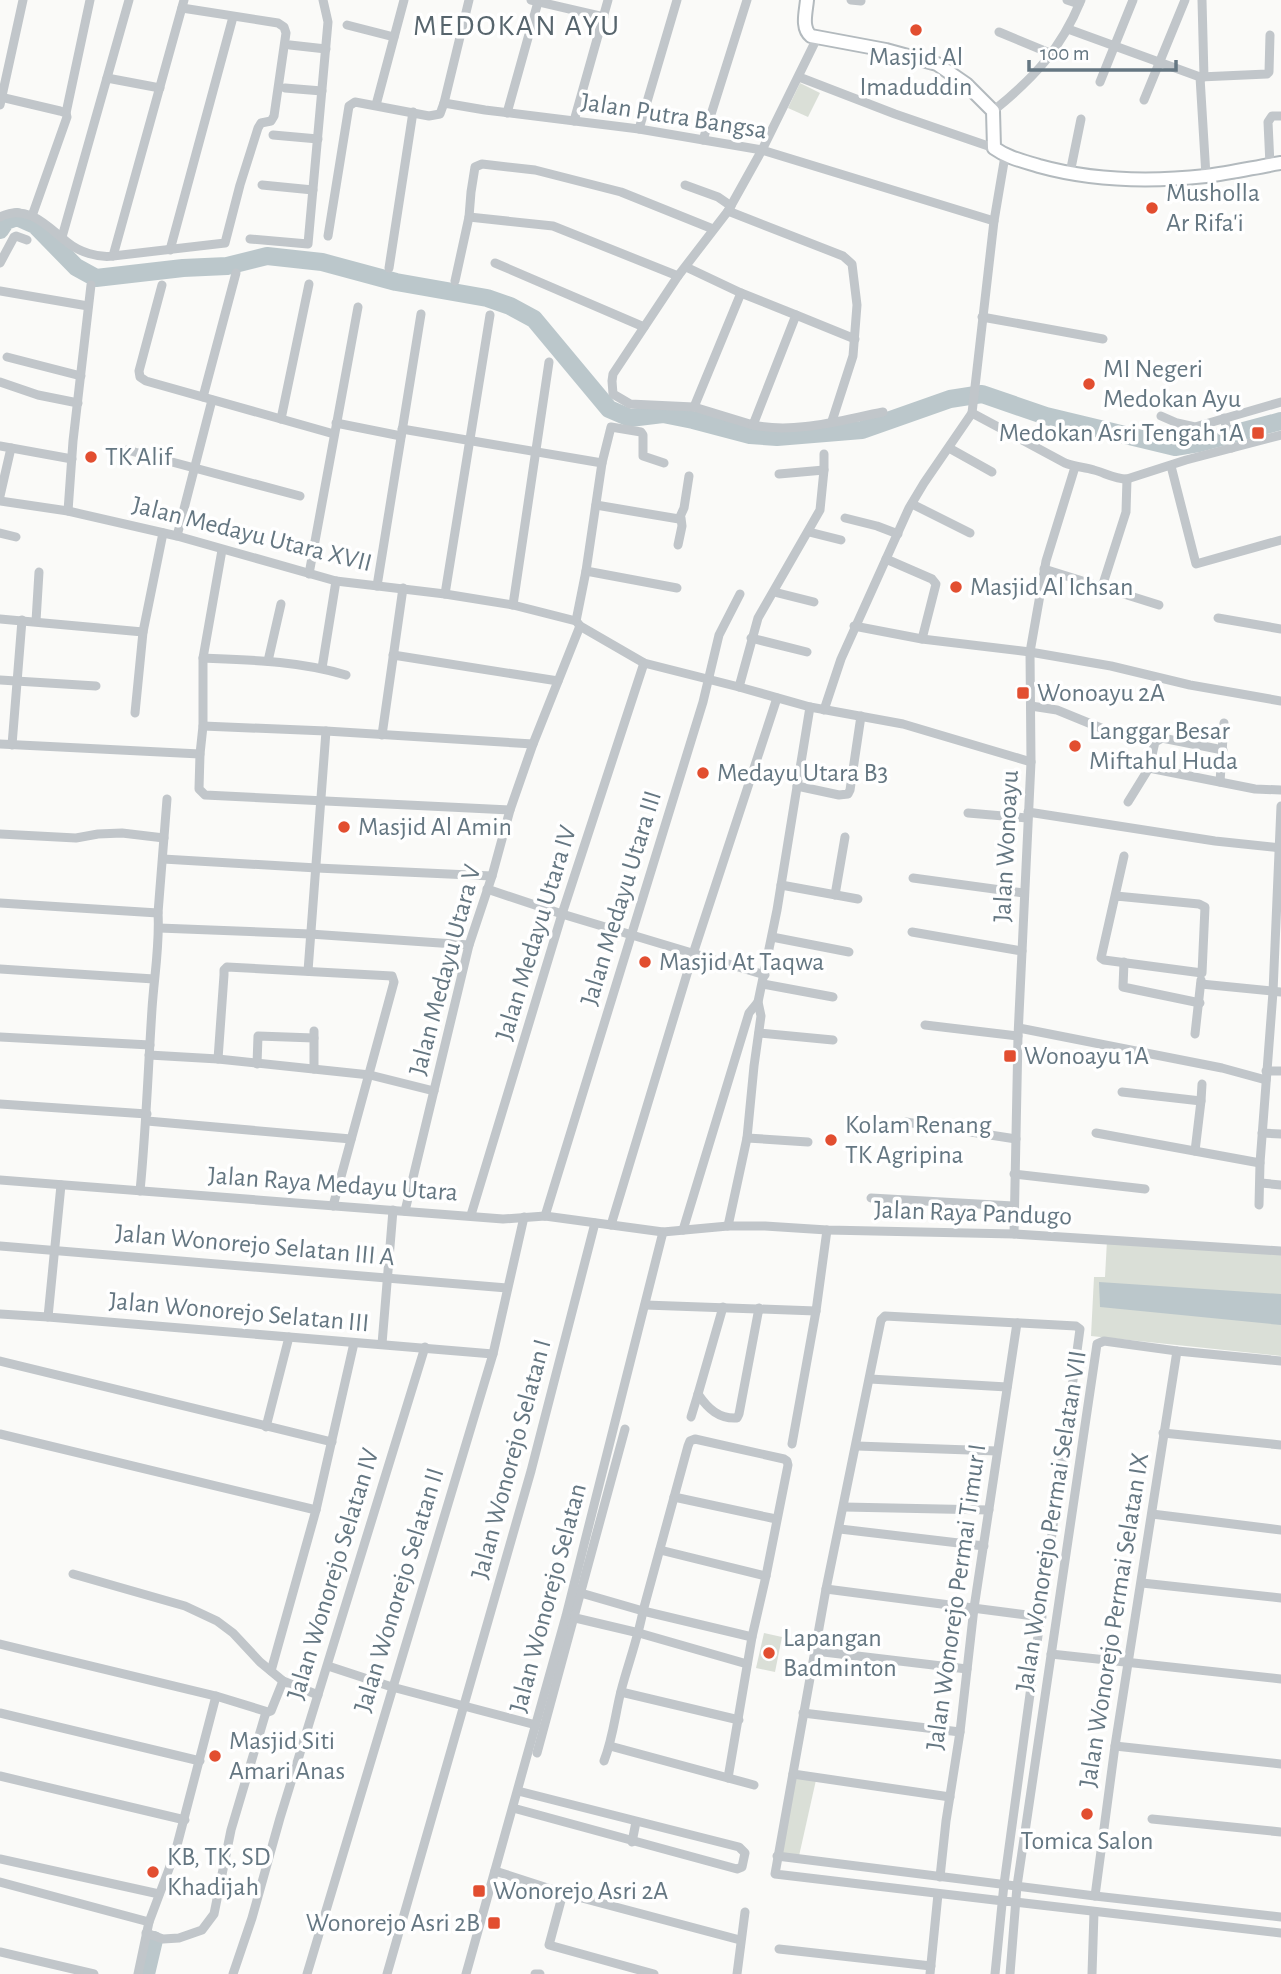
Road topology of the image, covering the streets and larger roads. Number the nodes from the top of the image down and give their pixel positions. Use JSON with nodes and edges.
{"nodes":[{"id":1,"x":23,"y":0,"type":"edge"},
{"id":2,"x":90,"y":0,"type":"edge"},
{"id":3,"x":129,"y":0,"type":"edge"},
{"id":4,"x":323,"y":0,"type":"edge"},
{"id":5,"x":404,"y":0,"type":"edge"},
{"id":6,"x":469,"y":0,"type":"edge"},
{"id":7,"x":608,"y":0,"type":"edge"},
{"id":8,"x":677,"y":0,"type":"edge"},
{"id":9,"x":747,"y":0,"type":"edge"},
{"id":10,"x":807,"y":0,"type":"edge"},
{"id":11,"x":1067,"y":0,"type":"edge"},
{"id":12,"x":1132,"y":0,"type":"edge"},
{"id":13,"x":1185,"y":0,"type":"edge"},
{"id":14,"x":1202,"y":0,"type":"edge"},
{"id":15,"x":535,"y":1,"type":"edge"},
{"id":16,"x":1080,"y":2,"type":"edge"},
{"id":17,"x":183,"y":4,"type":"edge"},
{"id":18,"x":233,"y":17,"type":"junction"},
{"id":19,"x":604,"y":17,"type":"junction"},
{"id":20,"x":347,"y":25,"type":"dead end"},
{"id":21,"x":1068,"y":29,"type":"junction"},
{"id":22,"x":999,"y":32,"type":"dead end"},
{"id":23,"x":1269,"y":35,"type":"dead end"},
{"id":24,"x":394,"y":37,"type":"junction"},
{"id":25,"x":817,"y":38,"type":"junction"},
{"id":26,"x":290,"y":45,"type":"dead end"},
{"id":27,"x":1115,"y":46,"type":"junction"},
{"id":28,"x":326,"y":48,"type":"junction"},
{"id":29,"x":1052,"y":54,"type":"junction"},
{"id":30,"x":1160,"y":62,"type":"junction"},
{"id":31,"x":799,"y":76,"type":"junction"},
{"id":32,"x":1202,"y":77,"type":"junction"},
{"id":33,"x":107,"y":78,"type":"junction"},
{"id":34,"x":1100,"y":82,"type":"dead end"},
{"id":35,"x":160,"y":88,"type":"junction"},
{"id":36,"x":285,"y":88,"type":"dead end"},
{"id":37,"x":322,"y":91,"type":"junction"},
{"id":38,"x":0,"y":99,"type":"edge"},
{"id":39,"x":1144,"y":100,"type":"dead end"},
{"id":40,"x":444,"y":103,"type":"junction"},
{"id":41,"x":376,"y":105,"type":"junction"},
{"id":42,"x":993,"y":111,"type":"junction"},
{"id":43,"x":413,"y":112,"type":"junction"},
{"id":44,"x":65,"y":113,"type":"junction"},
{"id":45,"x":507,"y":113,"type":"junction"},
{"id":46,"x":1281,"y":116,"type":"edge"},
{"id":47,"x":1081,"y":119,"type":"dead end"},
{"id":48,"x":574,"y":121,"type":"junction"},
{"id":49,"x":639,"y":129,"type":"junction"},
{"id":50,"x":273,"y":135,"type":"dead end"},
{"id":51,"x":318,"y":139,"type":"junction"},
{"id":52,"x":703,"y":139,"type":"junction"},
{"id":53,"x":994,"y":148,"type":"junction"},
{"id":54,"x":762,"y":150,"type":"junction"},
{"id":55,"x":1005,"y":156,"type":"junction"},
{"id":56,"x":1275,"y":164,"type":"edge"},
{"id":57,"x":1070,"y":173,"type":"junction"},
{"id":58,"x":1206,"y":176,"type":"junction"},
{"id":59,"x":262,"y":185,"type":"dead end"},
{"id":60,"x":685,"y":185,"type":"dead end"},
{"id":61,"x":313,"y":190,"type":"junction"},
{"id":62,"x":730,"y":209,"type":"junction"},
{"id":63,"x":32,"y":216,"type":"junction"},
{"id":64,"x":0,"y":217,"type":"edge"},
{"id":65,"x":469,"y":218,"type":"junction"},
{"id":66,"x":994,"y":221,"type":"junction"},
{"id":67,"x":713,"y":229,"type":"junction"},
{"id":68,"x":328,"y":236,"type":"dead end"},
{"id":69,"x":62,"y":237,"type":"junction"},
{"id":70,"x":250,"y":239,"type":"dead end"},
{"id":71,"x":27,"y":240,"type":"dead end"},
{"id":72,"x":170,"y":250,"type":"junction"},
{"id":73,"x":113,"y":256,"type":"junction"},
{"id":74,"x":0,"y":263,"type":"edge"},
{"id":75,"x":495,"y":263,"type":"dead end"},
{"id":76,"x":686,"y":267,"type":"junction"},
{"id":77,"x":390,"y":268,"type":"dead end"},
{"id":78,"x":236,"y":274,"type":"dead end"},
{"id":79,"x":678,"y":276,"type":"junction"},
{"id":80,"x":455,"y":281,"type":"dead end"},
{"id":81,"x":309,"y":284,"type":"dead end"},
{"id":82,"x":91,"y":285,"type":"dead end"},
{"id":83,"x":162,"y":285,"type":"dead end"},
{"id":84,"x":0,"y":291,"type":"edge"},
{"id":85,"x":741,"y":293,"type":"junction"},
{"id":86,"x":88,"y":306,"type":"junction"},
{"id":87,"x":358,"y":307,"type":"dead end"},
{"id":88,"x":421,"y":314,"type":"dead end"},
{"id":89,"x":490,"y":315,"type":"dead end"},
{"id":90,"x":796,"y":315,"type":"junction"},
{"id":91,"x":982,"y":317,"type":"junction"},
{"id":92,"x":644,"y":327,"type":"junction"},
{"id":93,"x":855,"y":338,"type":"junction"},
{"id":94,"x":1103,"y":339,"type":"dead end"},
{"id":95,"x":7,"y":357,"type":"dead end"},
{"id":96,"x":550,"y":362,"type":"dead end"},
{"id":97,"x":80,"y":376,"type":"junction"},
{"id":98,"x":0,"y":382,"type":"edge"},
{"id":99,"x":207,"y":399,"type":"junction"},
{"id":100,"x":1281,"y":402,"type":"edge"},
{"id":101,"x":78,"y":403,"type":"junction"},
{"id":102,"x":694,"y":407,"type":"junction"},
{"id":103,"x":972,"y":410,"type":"junction"},
{"id":104,"x":883,"y":412,"type":"dead end"},
{"id":105,"x":1161,"y":416,"type":"dead end"},
{"id":106,"x":281,"y":419,"type":"junction"},
{"id":107,"x":832,"y":421,"type":"junction"},
{"id":108,"x":1225,"y":421,"type":"junction"},
{"id":109,"x":336,"y":423,"type":"junction"},
{"id":110,"x":753,"y":425,"type":"junction"},
{"id":111,"x":402,"y":433,"type":"junction"},
{"id":112,"x":334,"y":434,"type":"junction"},
{"id":113,"x":1281,"y":435,"type":"edge"},
{"id":114,"x":470,"y":440,"type":"junction"},
{"id":115,"x":0,"y":446,"type":"edge"},
{"id":116,"x":1232,"y":446,"type":"junction"},
{"id":117,"x":11,"y":448,"type":"junction"},
{"id":118,"x":949,"y":448,"type":"junction"},
{"id":119,"x":127,"y":450,"type":"dead end"},
{"id":120,"x":536,"y":452,"type":"junction"},
{"id":121,"x":824,"y":454,"type":"dead end"},
{"id":122,"x":72,"y":460,"type":"junction"},
{"id":123,"x":602,"y":463,"type":"junction"},
{"id":124,"x":664,"y":463,"type":"dead end"},
{"id":125,"x":1171,"y":466,"type":"junction"},
{"id":126,"x":1075,"y":467,"type":"junction"},
{"id":127,"x":195,"y":468,"type":"junction"},
{"id":128,"x":824,"y":470,"type":"junction"},
{"id":129,"x":992,"y":472,"type":"dead end"},
{"id":130,"x":779,"y":474,"type":"dead end"},
{"id":131,"x":688,"y":476,"type":"dead end"},
{"id":132,"x":1127,"y":479,"type":"junction"},
{"id":133,"x":300,"y":496,"type":"dead end"},
{"id":134,"x":0,"y":498,"type":"edge"},
{"id":135,"x":912,"y":503,"type":"junction"},
{"id":136,"x":596,"y":505,"type":"junction"},
{"id":137,"x":68,"y":511,"type":"junction"},
{"id":138,"x":681,"y":518,"type":"junction"},
{"id":139,"x":845,"y":518,"type":"dead end"},
{"id":140,"x":809,"y":532,"type":"junction"},
{"id":141,"x":0,"y":533,"type":"edge"},
{"id":142,"x":163,"y":533,"type":"junction"},
{"id":143,"x":970,"y":533,"type":"dead end"},
{"id":144,"x":898,"y":534,"type":"junction"},
{"id":145,"x":177,"y":536,"type":"junction"},
{"id":146,"x":16,"y":537,"type":"dead end"},
{"id":147,"x":841,"y":540,"type":"dead end"},
{"id":148,"x":1281,"y":540,"type":"edge"},
{"id":149,"x":678,"y":545,"type":"dead end"},
{"id":150,"x":222,"y":550,"type":"junction"},
{"id":151,"x":886,"y":559,"type":"junction"},
{"id":152,"x":1044,"y":569,"type":"junction"},
{"id":153,"x":39,"y":572,"type":"dead end"},
{"id":154,"x":586,"y":572,"type":"junction"},
{"id":155,"x":309,"y":574,"type":"junction"},
{"id":156,"x":336,"y":581,"type":"junction"},
{"id":157,"x":377,"y":586,"type":"junction"},
{"id":158,"x":1102,"y":587,"type":"junction"},
{"id":159,"x":403,"y":588,"type":"junction"},
{"id":160,"x":677,"y":588,"type":"dead end"},
{"id":161,"x":774,"y":592,"type":"junction"},
{"id":162,"x":445,"y":594,"type":"junction"},
{"id":163,"x":740,"y":594,"type":"dead end"},
{"id":164,"x":814,"y":602,"type":"dead end"},
{"id":165,"x":281,"y":604,"type":"dead end"},
{"id":166,"x":513,"y":605,"type":"junction"},
{"id":167,"x":1159,"y":605,"type":"dead end"},
{"id":168,"x":0,"y":618,"type":"edge"},
{"id":169,"x":1218,"y":618,"type":"dead end"},
{"id":170,"x":22,"y":620,"type":"junction"},
{"id":171,"x":36,"y":621,"type":"junction"},
{"id":172,"x":578,"y":623,"type":"junction"},
{"id":173,"x":855,"y":626,"type":"junction"},
{"id":174,"x":1281,"y":629,"type":"edge"},
{"id":175,"x":143,"y":632,"type":"junction"},
{"id":176,"x":751,"y":638,"type":"junction"},
{"id":177,"x":922,"y":639,"type":"junction"},
{"id":178,"x":807,"y":652,"type":"dead end"},
{"id":179,"x":1030,"y":652,"type":"junction"},
{"id":180,"x":393,"y":655,"type":"junction"},
{"id":181,"x":203,"y":658,"type":"junction"},
{"id":182,"x":268,"y":661,"type":"junction"},
{"id":183,"x":644,"y":663,"type":"junction"},
{"id":184,"x":322,"y":668,"type":"junction"},
{"id":185,"x":346,"y":676,"type":"dead end"},
{"id":186,"x":709,"y":679,"type":"junction"},
{"id":187,"x":0,"y":680,"type":"edge"},
{"id":188,"x":16,"y":681,"type":"junction"},
{"id":189,"x":558,"y":681,"type":"junction"},
{"id":190,"x":96,"y":686,"type":"dead end"},
{"id":191,"x":739,"y":687,"type":"junction"},
{"id":192,"x":778,"y":698,"type":"junction"},
{"id":193,"x":1281,"y":701,"type":"edge"},
{"id":194,"x":1031,"y":706,"type":"junction"},
{"id":195,"x":810,"y":707,"type":"junction"},
{"id":196,"x":824,"y":710,"type":"junction"},
{"id":197,"x":135,"y":713,"type":"dead end"},
{"id":198,"x":861,"y":716,"type":"junction"},
{"id":199,"x":1224,"y":723,"type":"dead end"},
{"id":200,"x":203,"y":726,"type":"junction"},
{"id":201,"x":1101,"y":727,"type":"dead end"},
{"id":202,"x":326,"y":731,"type":"junction"},
{"id":203,"x":382,"y":735,"type":"junction"},
{"id":204,"x":0,"y":744,"type":"edge"},
{"id":205,"x":12,"y":744,"type":"junction"},
{"id":206,"x":533,"y":744,"type":"junction"},
{"id":207,"x":1223,"y":750,"type":"junction"},
{"id":208,"x":200,"y":754,"type":"junction"},
{"id":209,"x":1031,"y":762,"type":"junction"},
{"id":210,"x":1149,"y":768,"type":"junction"},
{"id":211,"x":1220,"y":782,"type":"junction"},
{"id":212,"x":797,"y":786,"type":"junction"},
{"id":213,"x":1281,"y":790,"type":"edge"},
{"id":214,"x":167,"y":799,"type":"dead end"},
{"id":215,"x":322,"y":802,"type":"junction"},
{"id":216,"x":1128,"y":802,"type":"dead end"},
{"id":217,"x":1281,"y":806,"type":"edge"},
{"id":218,"x":510,"y":810,"type":"junction"},
{"id":219,"x":968,"y":813,"type":"dead end"},
{"id":220,"x":1028,"y":815,"type":"junction"},
{"id":221,"x":0,"y":834,"type":"edge"},
{"id":222,"x":845,"y":837,"type":"dead end"},
{"id":223,"x":164,"y":838,"type":"junction"},
{"id":224,"x":1280,"y":848,"type":"edge"},
{"id":225,"x":1124,"y":856,"type":"dead end"},
{"id":226,"x":163,"y":859,"type":"junction"},
{"id":227,"x":317,"y":868,"type":"junction"},
{"id":228,"x":492,"y":876,"type":"junction"},
{"id":229,"x":913,"y":878,"type":"dead end"},
{"id":230,"x":781,"y":885,"type":"junction"},
{"id":231,"x":487,"y":889,"type":"junction"},
{"id":232,"x":1024,"y":893,"type":"junction"},
{"id":233,"x":835,"y":895,"type":"junction"},
{"id":234,"x":1116,"y":896,"type":"junction"},
{"id":235,"x":858,"y":899,"type":"dead end"},
{"id":236,"x":0,"y":903,"type":"edge"},
{"id":237,"x":158,"y":913,"type":"junction"},
{"id":238,"x":562,"y":914,"type":"junction"},
{"id":239,"x":1279,"y":923,"type":"edge"},
{"id":240,"x":159,"y":928,"type":"junction"},
{"id":241,"x":912,"y":932,"type":"dead end"},
{"id":242,"x":310,"y":934,"type":"junction"},
{"id":243,"x":633,"y":934,"type":"junction"},
{"id":244,"x":772,"y":937,"type":"junction"},
{"id":245,"x":469,"y":945,"type":"junction"},
{"id":246,"x":1022,"y":951,"type":"junction"},
{"id":247,"x":849,"y":952,"type":"dead end"},
{"id":248,"x":693,"y":954,"type":"junction"},
{"id":249,"x":1124,"y":962,"type":"junction"},
{"id":250,"x":0,"y":969,"type":"edge"},
{"id":251,"x":308,"y":971,"type":"junction"},
{"id":252,"x":1202,"y":973,"type":"junction"},
{"id":253,"x":153,"y":979,"type":"junction"},
{"id":254,"x":764,"y":979,"type":"junction"},
{"id":255,"x":1201,"y":984,"type":"junction"},
{"id":256,"x":1277,"y":992,"type":"edge"},
{"id":257,"x":833,"y":997,"type":"dead end"},
{"id":258,"x":758,"y":1002,"type":"junction"},
{"id":259,"x":1200,"y":1003,"type":"junction"},
{"id":260,"x":925,"y":1025,"type":"dead end"},
{"id":261,"x":1019,"y":1032,"type":"junction"},
{"id":262,"x":759,"y":1033,"type":"junction"},
{"id":263,"x":1195,"y":1034,"type":"dead end"},
{"id":264,"x":0,"y":1037,"type":"edge"},
{"id":265,"x":833,"y":1040,"type":"dead end"},
{"id":266,"x":149,"y":1050,"type":"junction"},
{"id":267,"x":218,"y":1059,"type":"junction"},
{"id":268,"x":257,"y":1064,"type":"junction"},
{"id":269,"x":314,"y":1069,"type":"junction"},
{"id":270,"x":1281,"y":1071,"type":"edge"},
{"id":271,"x":370,"y":1075,"type":"junction"},
{"id":272,"x":1266,"y":1075,"type":"junction"},
{"id":273,"x":1202,"y":1084,"type":"dead end"},
{"id":274,"x":434,"y":1091,"type":"junction"},
{"id":275,"x":1122,"y":1093,"type":"dead end"},
{"id":276,"x":1201,"y":1102,"type":"junction"},
{"id":277,"x":0,"y":1104,"type":"edge"},
{"id":278,"x":147,"y":1117,"type":"junction"},
{"id":279,"x":906,"y":1122,"type":"dead end"},
{"id":280,"x":1096,"y":1133,"type":"dead end"},
{"id":281,"x":1262,"y":1133,"type":"junction"},
{"id":282,"x":1281,"y":1134,"type":"edge"},
{"id":283,"x":747,"y":1138,"type":"junction"},
{"id":284,"x":351,"y":1139,"type":"junction"},
{"id":285,"x":1016,"y":1139,"type":"junction"},
{"id":286,"x":808,"y":1142,"type":"dead end"},
{"id":287,"x":1195,"y":1151,"type":"junction"},
{"id":288,"x":1260,"y":1163,"type":"junction"},
{"id":289,"x":1014,"y":1174,"type":"junction"},
{"id":290,"x":0,"y":1180,"type":"edge"},
{"id":291,"x":1261,"y":1183,"type":"junction"},
{"id":292,"x":61,"y":1185,"type":"junction"},
{"id":293,"x":1281,"y":1185,"type":"edge"},
{"id":294,"x":1145,"y":1189,"type":"dead end"},
{"id":295,"x":140,"y":1191,"type":"junction"},
{"id":296,"x":871,"y":1198,"type":"dead end"},
{"id":297,"x":1259,"y":1205,"type":"dead end"},
{"id":298,"x":333,"y":1206,"type":"junction"},
{"id":299,"x":1013,"y":1206,"type":"junction"},
{"id":300,"x":393,"y":1210,"type":"junction"},
{"id":301,"x":405,"y":1211,"type":"junction"},
{"id":302,"x":471,"y":1215,"type":"junction"},
{"id":303,"x":545,"y":1216,"type":"junction"},
{"id":304,"x":524,"y":1217,"type":"junction"},
{"id":305,"x":595,"y":1223,"type":"junction"},
{"id":306,"x":611,"y":1225,"type":"junction"},
{"id":307,"x":728,"y":1226,"type":"junction"},
{"id":308,"x":682,"y":1230,"type":"junction"},
{"id":309,"x":827,"y":1230,"type":"junction"},
{"id":310,"x":663,"y":1232,"type":"junction"},
{"id":311,"x":1014,"y":1234,"type":"junction"},
{"id":312,"x":0,"y":1246,"type":"edge"},
{"id":313,"x":55,"y":1250,"type":"junction"},
{"id":314,"x":1281,"y":1251,"type":"edge"},
{"id":315,"x":387,"y":1277,"type":"junction"},
{"id":316,"x":507,"y":1288,"type":"junction"},
{"id":317,"x":645,"y":1305,"type":"junction"},
{"id":318,"x":723,"y":1307,"type":"junction"},
{"id":319,"x":760,"y":1308,"type":"junction"},
{"id":320,"x":816,"y":1311,"type":"junction"},
{"id":321,"x":0,"y":1314,"type":"edge"},
{"id":322,"x":48,"y":1317,"type":"junction"},
{"id":323,"x":1017,"y":1323,"type":"junction"},
{"id":324,"x":289,"y":1337,"type":"junction"},
{"id":325,"x":354,"y":1343,"type":"junction"},
{"id":326,"x":382,"y":1344,"type":"junction"},
{"id":327,"x":425,"y":1347,"type":"junction"},
{"id":328,"x":1177,"y":1351,"type":"junction"},
{"id":329,"x":493,"y":1354,"type":"junction"},
{"id":330,"x":0,"y":1361,"type":"edge"},
{"id":331,"x":1281,"y":1361,"type":"edge"},
{"id":332,"x":870,"y":1379,"type":"junction"},
{"id":333,"x":1007,"y":1387,"type":"junction"},
{"id":334,"x":698,"y":1394,"type":"junction"},
{"id":335,"x":691,"y":1417,"type":"dead end"},
{"id":336,"x":266,"y":1427,"type":"junction"},
{"id":337,"x":625,"y":1429,"type":"dead end"},
{"id":338,"x":1163,"y":1433,"type":"junction"},
{"id":339,"x":0,"y":1434,"type":"edge"},
{"id":340,"x":332,"y":1442,"type":"junction"},
{"id":341,"x":792,"y":1444,"type":"dead end"},
{"id":342,"x":1281,"y":1445,"type":"edge"},
{"id":343,"x":857,"y":1446,"type":"junction"},
{"id":344,"x":997,"y":1451,"type":"junction"},
{"id":345,"x":674,"y":1497,"type":"junction"},
{"id":346,"x":844,"y":1507,"type":"junction"},
{"id":347,"x":316,"y":1510,"type":"junction"},
{"id":348,"x":989,"y":1510,"type":"junction"},
{"id":349,"x":1152,"y":1514,"type":"junction"},
{"id":350,"x":776,"y":1519,"type":"junction"},
{"id":351,"x":840,"y":1529,"type":"junction"},
{"id":352,"x":1281,"y":1530,"type":"edge"},
{"id":353,"x":984,"y":1546,"type":"junction"},
{"id":354,"x":660,"y":1550,"type":"junction"},
{"id":355,"x":73,"y":1574,"type":"dead end"},
{"id":356,"x":766,"y":1576,"type":"junction"},
{"id":357,"x":1142,"y":1583,"type":"junction"},
{"id":358,"x":826,"y":1589,"type":"junction"},
{"id":359,"x":576,"y":1592,"type":"junction"},
{"id":360,"x":1281,"y":1598,"type":"edge"},
{"id":361,"x":974,"y":1608,"type":"junction"},
{"id":362,"x":643,"y":1611,"type":"junction"},
{"id":363,"x":569,"y":1616,"type":"junction"},
{"id":364,"x":1042,"y":1617,"type":"junction"},
{"id":365,"x":639,"y":1633,"type":"junction"},
{"id":366,"x":752,"y":1637,"type":"junction"},
{"id":367,"x":0,"y":1644,"type":"edge"},
{"id":368,"x":815,"y":1651,"type":"junction"},
{"id":369,"x":1051,"y":1654,"type":"junction"},
{"id":370,"x":1129,"y":1663,"type":"junction"},
{"id":371,"x":747,"y":1664,"type":"junction"},
{"id":372,"x":328,"y":1666,"type":"junction"},
{"id":373,"x":967,"y":1669,"type":"junction"},
{"id":374,"x":271,"y":1671,"type":"junction"},
{"id":375,"x":1281,"y":1679,"type":"edge"},
{"id":376,"x":284,"y":1681,"type":"junction"},
{"id":377,"x":392,"y":1687,"type":"junction"},
{"id":378,"x":621,"y":1692,"type":"junction"},
{"id":379,"x":318,"y":1695,"type":"junction"},
{"id":380,"x":216,"y":1696,"type":"junction"},
{"id":381,"x":463,"y":1705,"type":"junction"},
{"id":382,"x":262,"y":1711,"type":"junction"},
{"id":383,"x":0,"y":1713,"type":"edge"},
{"id":384,"x":803,"y":1713,"type":"junction"},
{"id":385,"x":739,"y":1720,"type":"junction"},
{"id":386,"x":536,"y":1726,"type":"junction"},
{"id":387,"x":960,"y":1732,"type":"junction"},
{"id":388,"x":610,"y":1746,"type":"junction"},
{"id":389,"x":1115,"y":1746,"type":"junction"},
{"id":390,"x":537,"y":1754,"type":"dead end"},
{"id":391,"x":200,"y":1761,"type":"junction"},
{"id":392,"x":604,"y":1761,"type":"dead end"},
{"id":393,"x":1281,"y":1764,"type":"edge"},
{"id":394,"x":793,"y":1774,"type":"junction"},
{"id":395,"x":0,"y":1776,"type":"edge"},
{"id":396,"x":728,"y":1778,"type":"junction"},
{"id":397,"x":754,"y":1785,"type":"dead end"},
{"id":398,"x":518,"y":1791,"type":"junction"},
{"id":399,"x":950,"y":1797,"type":"junction"},
{"id":400,"x":513,"y":1808,"type":"junction"},
{"id":401,"x":1152,"y":1819,"type":"dead end"},
{"id":402,"x":185,"y":1820,"type":"junction"},
{"id":403,"x":636,"y":1822,"type":"junction"},
{"id":404,"x":1281,"y":1832,"type":"edge"},
{"id":405,"x":632,"y":1842,"type":"junction"},
{"id":406,"x":778,"y":1857,"type":"junction"},
{"id":407,"x":0,"y":1859,"type":"edge"},
{"id":408,"x":495,"y":1871,"type":"junction"},
{"id":409,"x":940,"y":1877,"type":"junction"},
{"id":410,"x":4,"y":1883,"type":"edge"},
{"id":411,"x":1004,"y":1884,"type":"junction"},
{"id":412,"x":1017,"y":1886,"type":"junction"},
{"id":413,"x":563,"y":1893,"type":"junction"},
{"id":414,"x":159,"y":1894,"type":"junction"},
{"id":415,"x":938,"y":1894,"type":"junction"},
{"id":416,"x":1095,"y":1896,"type":"junction"},
{"id":417,"x":1003,"y":1901,"type":"junction"},
{"id":418,"x":1015,"y":1902,"type":"junction"},
{"id":419,"x":745,"y":1912,"type":"dead end"},
{"id":420,"x":1094,"y":1912,"type":"junction"},
{"id":421,"x":1281,"y":1917,"type":"edge"},
{"id":422,"x":149,"y":1922,"type":"junction"},
{"id":423,"x":146,"y":1933,"type":"junction"},
{"id":424,"x":1281,"y":1933,"type":"edge"},
{"id":425,"x":740,"y":1940,"type":"junction"},
{"id":426,"x":779,"y":1949,"type":"dead end"},
{"id":427,"x":0,"y":1952,"type":"edge"},
{"id":428,"x":931,"y":1970,"type":"edge"},
{"id":429,"x":94,"y":1974,"type":"edge"},
{"id":430,"x":138,"y":1974,"type":"edge"},
{"id":431,"x":233,"y":1974,"type":"edge"},
{"id":432,"x":307,"y":1974,"type":"edge"},
{"id":433,"x":387,"y":1974,"type":"edge"},
{"id":434,"x":466,"y":1974,"type":"edge"},
{"id":435,"x":654,"y":1974,"type":"edge"},
{"id":436,"x":737,"y":1974,"type":"edge"},
{"id":437,"x":995,"y":1974,"type":"edge"},
{"id":438,"x":1010,"y":1974,"type":"edge"},
{"id":439,"x":1092,"y":1974,"type":"edge"}],
"edges":[{"from":1,"to":38,"type":"street"},
{"from":2,"to":44,"type":"street"},
{"from":3,"to":33,"type":"street"},
{"from":4,"to":28,"type":"street"},
{"from":5,"to":24,"type":"street"},
{"from":6,"to":40,"type":"street"},
{"from":7,"to":19,"type":"street"},
{"from":8,"to":49,"type":"street"},
{"from":9,"to":52,"type":"street"},
{"from":10,"to":25,"type":"street"},
{"from":11,"to":16,"type":"street"},
{"from":12,"to":27,"type":"street"},
{"from":13,"to":30,"type":"street"},
{"from":14,"to":32,"type":"street"},
{"from":15,"to":19,"type":"street"},
{"from":15,"to":45,"type":"street"},
{"from":16,"to":21,"type":"street"},
{"from":17,"to":18,"type":"street"},
{"from":17,"to":35,"type":"street"},
{"from":18,"to":72,"type":"street"},
{"from":18,"to":72,"type":"street"},
{"from":19,"to":48,"type":"street"},
{"from":20,"to":24,"type":"street"},
{"from":21,"to":27,"type":"street"},
{"from":21,"to":29,"type":"street"},
{"from":22,"to":29,"type":"street"},
{"from":23,"to":32,"type":"street"},
{"from":24,"to":41,"type":"street"},
{"from":25,"to":31,"type":"street"},
{"from":25,"to":42,"type":"street"},
{"from":26,"to":28,"type":"street"},
{"from":27,"to":30,"type":"street"},
{"from":27,"to":34,"type":"street"},
{"from":28,"to":37,"type":"street"},
{"from":29,"to":42,"type":"street"},
{"from":30,"to":32,"type":"street"},
{"from":30,"to":39,"type":"street"},
{"from":31,"to":53,"type":"street"},
{"from":31,"to":54,"type":"street"},
{"from":32,"to":58,"type":"street"},
{"from":33,"to":35,"type":"street"},
{"from":33,"to":69,"type":"street"},
{"from":35,"to":73,"type":"street"},
{"from":36,"to":37,"type":"street"},
{"from":37,"to":51,"type":"street"},
{"from":38,"to":44,"type":"street"},
{"from":40,"to":43,"type":"street"},
{"from":40,"to":45,"type":"street","name":"Jalan Putra Bangsa"},
{"from":41,"to":43,"type":"street"},
{"from":41,"to":68,"type":"street"},
{"from":42,"to":53,"type":"street"},
{"from":43,"to":77,"type":"street"},
{"from":44,"to":63,"type":"street"},
{"from":45,"to":48,"type":"street","name":"Jalan Putra Bangsa"},
{"from":46,"to":56,"type":"street"},
{"from":47,"to":57,"type":"street"},
{"from":48,"to":49,"type":"street","name":"Jalan Putra Bangsa"},
{"from":49,"to":52,"type":"street","name":"Jalan Putra Bangsa"},
{"from":50,"to":51,"type":"street"},
{"from":51,"to":61,"type":"street"},
{"from":52,"to":54,"type":"street","name":"Jalan Putra Bangsa"},
{"from":53,"to":55,"type":"street"},
{"from":54,"to":62,"type":"street"},
{"from":54,"to":66,"type":"street","name":"Jalan Putra Bangsa"},
{"from":55,"to":57,"type":"street"},
{"from":55,"to":66,"type":"street"},
{"from":56,"to":58,"type":"street"},
{"from":57,"to":58,"type":"street"},
{"from":59,"to":61,"type":"street"},
{"from":60,"to":62,"type":"street"},
{"from":61,"to":70,"type":"street"},
{"from":62,"to":67,"type":"street"},
{"from":62,"to":93,"type":"street"},
{"from":63,"to":64,"type":"street"},
{"from":63,"to":69,"type":"street"},
{"from":65,"to":67,"type":"street"},
{"from":65,"to":79,"type":"street"},
{"from":65,"to":80,"type":"street"},
{"from":66,"to":91,"type":"street"},
{"from":67,"to":76,"type":"street"},
{"from":69,"to":73,"type":"street"},
{"from":71,"to":74,"type":"street"},
{"from":72,"to":73,"type":"street"},
{"from":75,"to":92,"type":"street"},
{"from":76,"to":79,"type":"street"},
{"from":76,"to":85,"type":"street"},
{"from":78,"to":99,"type":"street"},
{"from":79,"to":92,"type":"street"},
{"from":81,"to":106,"type":"street"},
{"from":82,"to":86,"type":"street"},
{"from":83,"to":99,"type":"street"},
{"from":84,"to":86,"type":"street"},
{"from":85,"to":90,"type":"street"},
{"from":85,"to":102,"type":"street"},
{"from":86,"to":97,"type":"street"},
{"from":87,"to":109,"type":"street"},
{"from":88,"to":111,"type":"street"},
{"from":89,"to":114,"type":"street"},
{"from":90,"to":93,"type":"street"},
{"from":90,"to":110,"type":"street"},
{"from":91,"to":94,"type":"street"},
{"from":91,"to":103,"type":"street"},
{"from":92,"to":102,"type":"street"},
{"from":93,"to":107,"type":"street"},
{"from":95,"to":97,"type":"street"},
{"from":96,"to":120,"type":"street"},
{"from":97,"to":101,"type":"street"},
{"from":98,"to":101,"type":"street"},
{"from":99,"to":106,"type":"street"},
{"from":99,"to":127,"type":"street"},
{"from":100,"to":108,"type":"street"},
{"from":101,"to":122,"type":"street"},
{"from":102,"to":110,"type":"street"},
{"from":103,"to":118,"type":"street"},
{"from":103,"to":126,"type":"street"},
{"from":104,"to":107,"type":"street"},
{"from":105,"to":108,"type":"street"},
{"from":106,"to":112,"type":"street"},
{"from":107,"to":110,"type":"street"},
{"from":108,"to":116,"type":"street"},
{"from":109,"to":111,"type":"street"},
{"from":109,"to":112,"type":"street"},
{"from":111,"to":114,"type":"street"},
{"from":111,"to":157,"type":"street"},
{"from":112,"to":155,"type":"street"},
{"from":113,"to":116,"type":"street"},
{"from":114,"to":120,"type":"street"},
{"from":114,"to":162,"type":"street"},
{"from":115,"to":117,"type":"street"},
{"from":116,"to":125,"type":"street"},
{"from":117,"to":122,"type":"street"},
{"from":117,"to":134,"type":"street"},
{"from":118,"to":129,"type":"street"},
{"from":118,"to":135,"type":"street"},
{"from":119,"to":127,"type":"street"},
{"from":120,"to":123,"type":"street"},
{"from":120,"to":166,"type":"street"},
{"from":121,"to":128,"type":"street"},
{"from":122,"to":137,"type":"street"},
{"from":123,"to":124,"type":"street","name":"Jalan Medayu Utara V"},
{"from":123,"to":136,"type":"street","name":"Jalan Medayu Utara V"},
{"from":125,"to":132,"type":"street"},
{"from":125,"to":148,"type":"street"},
{"from":126,"to":132,"type":"street"},
{"from":126,"to":152,"type":"street","name":"Jalan Wonoayu"},
{"from":127,"to":133,"type":"street"},
{"from":127,"to":145,"type":"street"},
{"from":128,"to":130,"type":"street"},
{"from":128,"to":140,"type":"street"},
{"from":131,"to":138,"type":"street"},
{"from":132,"to":158,"type":"street"},
{"from":134,"to":137,"type":"street","name":"Jalan Medayu Utara XVII"},
{"from":135,"to":143,"type":"street"},
{"from":135,"to":144,"type":"street"},
{"from":136,"to":138,"type":"street"},
{"from":136,"to":154,"type":"street","name":"Jalan Medayu Utara V"},
{"from":137,"to":142,"type":"street","name":"Jalan Medayu Utara XVII"},
{"from":138,"to":149,"type":"street"},
{"from":139,"to":144,"type":"street"},
{"from":140,"to":147,"type":"street"},
{"from":140,"to":161,"type":"street"},
{"from":141,"to":146,"type":"street"},
{"from":142,"to":145,"type":"street","name":"Jalan Medayu Utara XVII"},
{"from":142,"to":175,"type":"street"},
{"from":144,"to":151,"type":"street"},
{"from":145,"to":150,"type":"street","name":"Jalan Medayu Utara XVII"},
{"from":150,"to":155,"type":"street","name":"Jalan Medayu Utara XVII"},
{"from":150,"to":181,"type":"street"},
{"from":151,"to":173,"type":"street"},
{"from":151,"to":177,"type":"street"},
{"from":152,"to":158,"type":"street"},
{"from":152,"to":179,"type":"street","name":"Jalan Wonoayu"},
{"from":153,"to":171,"type":"street"},
{"from":154,"to":160,"type":"street"},
{"from":154,"to":172,"type":"street","name":"Jalan Medayu Utara V"},
{"from":155,"to":156,"type":"street","name":"Jalan Medayu Utara XVII"},
{"from":156,"to":157,"type":"street","name":"Jalan Medayu Utara XVII"},
{"from":156,"to":184,"type":"street"},
{"from":157,"to":159,"type":"street","name":"Jalan Medayu Utara XVII"},
{"from":158,"to":167,"type":"street"},
{"from":159,"to":162,"type":"street","name":"Jalan Medayu Utara XVII"},
{"from":159,"to":180,"type":"street"},
{"from":161,"to":164,"type":"street"},
{"from":161,"to":176,"type":"street"},
{"from":162,"to":166,"type":"street","name":"Jalan Medayu Utara XVII"},
{"from":163,"to":186,"type":"street","name":"Jalan Medayu Utara III"},
{"from":165,"to":182,"type":"street"},
{"from":166,"to":172,"type":"street","name":"Jalan Medayu Utara XVII"},
{"from":168,"to":170,"type":"street"},
{"from":169,"to":174,"type":"street"},
{"from":170,"to":171,"type":"street"},
{"from":170,"to":188,"type":"street"},
{"from":171,"to":175,"type":"street"},
{"from":172,"to":183,"type":"street","name":"Jalan Medayu Utara XVII"},
{"from":172,"to":189,"type":"street","name":"Jalan Medayu Utara V"},
{"from":173,"to":177,"type":"street"},
{"from":173,"to":196,"type":"street"},
{"from":175,"to":197,"type":"street"},
{"from":176,"to":178,"type":"street"},
{"from":176,"to":191,"type":"street"},
{"from":177,"to":179,"type":"street"},
{"from":179,"to":193,"type":"street"},
{"from":179,"to":194,"type":"street","name":"Jalan Wonoayu"},
{"from":180,"to":189,"type":"street"},
{"from":180,"to":203,"type":"street"},
{"from":181,"to":182,"type":"street"},
{"from":181,"to":200,"type":"street"},
{"from":182,"to":184,"type":"street"},
{"from":183,"to":186,"type":"street","name":"Jalan Medayu Utara XVII"},
{"from":183,"to":238,"type":"street","name":"Jalan Medayu Utara IV"},
{"from":184,"to":185,"type":"street"},
{"from":186,"to":191,"type":"street","name":"Jalan Medayu Utara XVII"},
{"from":186,"to":243,"type":"street","name":"Jalan Medayu Utara III"},
{"from":187,"to":188,"type":"street"},
{"from":188,"to":190,"type":"street"},
{"from":188,"to":205,"type":"street"},
{"from":189,"to":206,"type":"street","name":"Jalan Medayu Utara V"},
{"from":191,"to":192,"type":"street","name":"Jalan Medayu Utara XVII"},
{"from":192,"to":195,"type":"street","name":"Jalan Medayu Utara XVII"},
{"from":192,"to":248,"type":"street"},
{"from":194,"to":201,"type":"street"},
{"from":194,"to":209,"type":"street","name":"Jalan Wonoayu"},
{"from":195,"to":196,"type":"street","name":"Jalan Medayu Utara XVII"},
{"from":195,"to":212,"type":"street"},
{"from":196,"to":198,"type":"street","name":"Jalan Medayu Utara XVII"},
{"from":198,"to":209,"type":"street","name":"Jalan Medayu Utara XVII"},
{"from":198,"to":212,"type":"street"},
{"from":199,"to":207,"type":"street"},
{"from":200,"to":202,"type":"street"},
{"from":200,"to":208,"type":"street"},
{"from":202,"to":203,"type":"street"},
{"from":202,"to":215,"type":"street"},
{"from":203,"to":206,"type":"street"},
{"from":204,"to":205,"type":"street"},
{"from":205,"to":208,"type":"street"},
{"from":206,"to":218,"type":"street","name":"Jalan Medayu Utara V"},
{"from":207,"to":210,"type":"street"},
{"from":207,"to":211,"type":"street"},
{"from":208,"to":215,"type":"street"},
{"from":209,"to":220,"type":"street","name":"Jalan Wonoayu"},
{"from":210,"to":211,"type":"street"},
{"from":210,"to":216,"type":"street"},
{"from":211,"to":213,"type":"street"},
{"from":212,"to":230,"type":"street"},
{"from":214,"to":223,"type":"street"},
{"from":215,"to":218,"type":"street"},
{"from":215,"to":227,"type":"street"},
{"from":217,"to":224,"type":"street"},
{"from":218,"to":228,"type":"street","name":"Jalan Medayu Utara V"},
{"from":219,"to":220,"type":"street"},
{"from":220,"to":224,"type":"street"},
{"from":220,"to":232,"type":"street","name":"Jalan Wonoayu"},
{"from":221,"to":223,"type":"street"},
{"from":222,"to":233,"type":"street"},
{"from":223,"to":226,"type":"street"},
{"from":224,"to":239,"type":"street"},
{"from":225,"to":234,"type":"street"},
{"from":226,"to":227,"type":"street"},
{"from":226,"to":237,"type":"street"},
{"from":227,"to":228,"type":"street"},
{"from":227,"to":242,"type":"street"},
{"from":228,"to":231,"type":"street","name":"Jalan Medayu Utara V"},
{"from":229,"to":232,"type":"street"},
{"from":230,"to":233,"type":"street"},
{"from":230,"to":244,"type":"street"},
{"from":231,"to":238,"type":"street"},
{"from":231,"to":245,"type":"street","name":"Jalan Medayu Utara V"},
{"from":232,"to":246,"type":"street","name":"Jalan Wonoayu"},
{"from":233,"to":235,"type":"street"},
{"from":234,"to":249,"type":"street"},
{"from":234,"to":252,"type":"street"},
{"from":236,"to":237,"type":"street"},
{"from":237,"to":240,"type":"street"},
{"from":238,"to":243,"type":"street"},
{"from":238,"to":302,"type":"street","name":"Jalan Medayu Utara IV"},
{"from":239,"to":256,"type":"street"},
{"from":240,"to":242,"type":"street"},
{"from":240,"to":253,"type":"street"},
{"from":241,"to":246,"type":"street"},
{"from":242,"to":245,"type":"street"},
{"from":242,"to":251,"type":"street"},
{"from":243,"to":248,"type":"street"},
{"from":243,"to":303,"type":"street","name":"Jalan Medayu Utara III"},
{"from":244,"to":247,"type":"street"},
{"from":244,"to":254,"type":"street"},
{"from":245,"to":274,"type":"street","name":"Jalan Medayu Utara V"},
{"from":246,"to":261,"type":"street","name":"Jalan Wonoayu"},
{"from":248,"to":254,"type":"street"},
{"from":248,"to":306,"type":"street"},
{"from":249,"to":252,"type":"street"},
{"from":249,"to":259,"type":"street"},
{"from":250,"to":253,"type":"street"},
{"from":251,"to":267,"type":"street"},
{"from":251,"to":271,"type":"street"},
{"from":252,"to":255,"type":"street"},
{"from":253,"to":266,"type":"street"},
{"from":254,"to":257,"type":"street"},
{"from":254,"to":258,"type":"street"},
{"from":255,"to":256,"type":"street"},
{"from":255,"to":259,"type":"street"},
{"from":256,"to":272,"type":"street"},
{"from":258,"to":262,"type":"street"},
{"from":258,"to":308,"type":"street"},
{"from":259,"to":263,"type":"street"},
{"from":260,"to":261,"type":"street"},
{"from":261,"to":272,"type":"street"},
{"from":261,"to":285,"type":"street","name":"Jalan Wonoayu"},
{"from":262,"to":265,"type":"street"},
{"from":262,"to":283,"type":"street"},
{"from":264,"to":266,"type":"street"},
{"from":266,"to":267,"type":"street"},
{"from":266,"to":278,"type":"street"},
{"from":267,"to":268,"type":"street"},
{"from":268,"to":269,"type":"street"},
{"from":268,"to":269,"type":"street"},
{"from":269,"to":271,"type":"street"},
{"from":270,"to":272,"type":"street"},
{"from":271,"to":274,"type":"street"},
{"from":271,"to":284,"type":"street"},
{"from":272,"to":281,"type":"street"},
{"from":273,"to":276,"type":"street"},
{"from":274,"to":301,"type":"street","name":"Jalan Medayu Utara V"},
{"from":275,"to":276,"type":"street"},
{"from":276,"to":287,"type":"street"},
{"from":277,"to":278,"type":"street"},
{"from":278,"to":284,"type":"street"},
{"from":278,"to":295,"type":"street"},
{"from":279,"to":285,"type":"street"},
{"from":280,"to":287,"type":"street"},
{"from":281,"to":282,"type":"street"},
{"from":281,"to":288,"type":"street"},
{"from":283,"to":286,"type":"street"},
{"from":283,"to":307,"type":"street"},
{"from":284,"to":298,"type":"street"},
{"from":285,"to":289,"type":"street","name":"Jalan Wonoayu"},
{"from":287,"to":288,"type":"street"},
{"from":288,"to":291,"type":"street"},
{"from":289,"to":294,"type":"street"},
{"from":289,"to":299,"type":"street","name":"Jalan Wonoayu"},
{"from":290,"to":292,"type":"street","name":"Jalan Raya Medayu Utara"},
{"from":291,"to":293,"type":"street"},
{"from":291,"to":297,"type":"street"},
{"from":292,"to":295,"type":"street","name":"Jalan Raya Medayu Utara"},
{"from":292,"to":313,"type":"street"},
{"from":295,"to":298,"type":"street","name":"Jalan Raya Medayu Utara"},
{"from":296,"to":299,"type":"street"},
{"from":298,"to":300,"type":"street","name":"Jalan Raya Medayu Utara"},
{"from":299,"to":311,"type":"street","name":"Jalan Wonoayu"},
{"from":300,"to":301,"type":"street","name":"Jalan Raya Medayu Utara"},
{"from":300,"to":315,"type":"street"},
{"from":301,"to":302,"type":"street","name":"Jalan Raya Medayu Utara"},
{"from":302,"to":304,"type":"street","name":"Jalan Raya Medayu Utara"},
{"from":303,"to":304,"type":"street","name":"Jalan Raya Medayu Utara"},
{"from":303,"to":305,"type":"street","name":"Jalan Raya Medayu Utara"},
{"from":304,"to":316,"type":"street","name":"Jalan Wonorejo Selatan II"},
{"from":305,"to":306,"type":"street","name":"Jalan Raya Medayu Utara"},
{"from":305,"to":381,"type":"street","name":"Jalan Wonorejo Selatan I"},
{"from":306,"to":310,"type":"street","name":"Jalan Raya Medayu Utara"},
{"from":307,"to":308,"type":"street","name":"Jalan Raya Pandugo"},
{"from":307,"to":309,"type":"street","name":"Jalan Raya Pandugo"},
{"from":308,"to":310,"type":"street","name":"Jalan Raya Pandugo"},
{"from":309,"to":311,"type":"street","name":"Jalan Raya Pandugo"},
{"from":309,"to":320,"type":"street"},
{"from":310,"to":317,"type":"street","name":"Jalan Wonorejo Selatan"},
{"from":311,"to":314,"type":"street","name":"Jalan Raya Pandugo"},
{"from":312,"to":313,"type":"street","name":"Jalan Wonorejo Selatan III A"},
{"from":313,"to":315,"type":"street","name":"Jalan Wonorejo Selatan III A"},
{"from":313,"to":322,"type":"street"},
{"from":315,"to":316,"type":"street","name":"Jalan Wonorejo Selatan III A"},
{"from":315,"to":326,"type":"street"},
{"from":316,"to":329,"type":"street","name":"Jalan Wonorejo Selatan II"},
{"from":317,"to":318,"type":"street"},
{"from":317,"to":359,"type":"street","name":"Jalan Wonorejo Selatan"},
{"from":318,"to":319,"type":"street"},
{"from":318,"to":334,"type":"street"},
{"from":319,"to":320,"type":"street"},
{"from":319,"to":334,"type":"street"},
{"from":320,"to":341,"type":"street"},
{"from":321,"to":322,"type":"street","name":"Jalan Wonorejo Selatan III"},
{"from":322,"to":324,"type":"street","name":"Jalan Wonorejo Selatan III"},
{"from":323,"to":332,"type":"street"},
{"from":323,"to":333,"type":"street","name":"Jalan Wonorejo Permai Timur I"},
{"from":323,"to":364,"type":"street"},
{"from":324,"to":325,"type":"street","name":"Jalan Wonorejo Selatan III"},
{"from":324,"to":336,"type":"street"},
{"from":325,"to":326,"type":"street","name":"Jalan Wonorejo Selatan III"},
{"from":325,"to":340,"type":"street"},
{"from":326,"to":327,"type":"street","name":"Jalan Wonorejo Selatan III"},
{"from":327,"to":329,"type":"street","name":"Jalan Wonorejo Selatan III"},
{"from":327,"to":372,"type":"street","name":"Jalan Wonorejo Selatan IV"},
{"from":328,"to":331,"type":"street","name":"Jalan Wonorejo Permai Selatan VII"},
{"from":328,"to":338,"type":"street","name":"Jalan Wonorejo Permai Selatan IX"},
{"from":328,"to":369,"type":"street","name":"Jalan Wonorejo Permai Selatan VII"},
{"from":329,"to":377,"type":"street","name":"Jalan Wonorejo Selatan II"},
{"from":330,"to":336,"type":"street"},
{"from":332,"to":333,"type":"street"},
{"from":332,"to":343,"type":"street"},
{"from":333,"to":344,"type":"street","name":"Jalan Wonorejo Permai Timur I"},
{"from":334,"to":335,"type":"street"},
{"from":336,"to":340,"type":"street"},
{"from":337,"to":359,"type":"street"},
{"from":338,"to":342,"type":"street"},
{"from":338,"to":349,"type":"street","name":"Jalan Wonorejo Permai Selatan IX"},
{"from":339,"to":347,"type":"street"},
{"from":340,"to":347,"type":"street"},
{"from":343,"to":344,"type":"street"},
{"from":343,"to":346,"type":"street"},
{"from":344,"to":348,"type":"street","name":"Jalan Wonorejo Permai Timur I"},
{"from":345,"to":350,"type":"street"},
{"from":345,"to":350,"type":"street"},
{"from":345,"to":354,"type":"street"},
{"from":346,"to":348,"type":"street"},
{"from":346,"to":351,"type":"street"},
{"from":347,"to":374,"type":"street"},
{"from":348,"to":353,"type":"street","name":"Jalan Wonorejo Permai Timur I"},
{"from":349,"to":352,"type":"street"},
{"from":349,"to":357,"type":"street","name":"Jalan Wonorejo Permai Selatan IX"},
{"from":350,"to":356,"type":"street"},
{"from":351,"to":353,"type":"street"},
{"from":351,"to":358,"type":"street"},
{"from":353,"to":361,"type":"street","name":"Jalan Wonorejo Permai Timur I"},
{"from":354,"to":356,"type":"street"},
{"from":354,"to":362,"type":"street"},
{"from":355,"to":374,"type":"street"},
{"from":356,"to":366,"type":"street"},
{"from":357,"to":360,"type":"street"},
{"from":357,"to":370,"type":"street","name":"Jalan Wonorejo Permai Selatan IX"},
{"from":358,"to":361,"type":"street"},
{"from":358,"to":368,"type":"street"},
{"from":359,"to":362,"type":"street"},
{"from":359,"to":363,"type":"street","name":"Jalan Wonorejo Selatan"},
{"from":361,"to":364,"type":"street"},
{"from":361,"to":373,"type":"street","name":"Jalan Wonorejo Permai Timur I"},
{"from":362,"to":365,"type":"street"},
{"from":362,"to":366,"type":"street"},
{"from":363,"to":365,"type":"street"},
{"from":363,"to":386,"type":"street","name":"Jalan Wonorejo Selatan"},
{"from":363,"to":390,"type":"street"},
{"from":364,"to":411,"type":"street"},
{"from":365,"to":371,"type":"street"},
{"from":365,"to":378,"type":"street"},
{"from":366,"to":371,"type":"street"},
{"from":367,"to":380,"type":"street"},
{"from":368,"to":373,"type":"street"},
{"from":368,"to":384,"type":"street"},
{"from":369,"to":370,"type":"street"},
{"from":369,"to":412,"type":"street","name":"Jalan Wonorejo Permai Selatan VII"},
{"from":370,"to":375,"type":"street"},
{"from":370,"to":389,"type":"street","name":"Jalan Wonorejo Permai Selatan IX"},
{"from":371,"to":385,"type":"street"},
{"from":372,"to":377,"type":"street"},
{"from":372,"to":379,"type":"street","name":"Jalan Wonorejo Selatan IV"},
{"from":373,"to":387,"type":"street","name":"Jalan Wonorejo Permai Timur I"},
{"from":374,"to":376,"type":"street"},
{"from":376,"to":379,"type":"street"},
{"from":376,"to":382,"type":"street"},
{"from":377,"to":381,"type":"street"},
{"from":377,"to":432,"type":"street","name":"Jalan Wonorejo Selatan II"},
{"from":378,"to":385,"type":"street"},
{"from":378,"to":388,"type":"street"},
{"from":379,"to":431,"type":"street","name":"Jalan Wonorejo Selatan IV"},
{"from":380,"to":382,"type":"street"},
{"from":380,"to":391,"type":"street"},
{"from":381,"to":386,"type":"street"},
{"from":381,"to":433,"type":"street","name":"Jalan Wonorejo Selatan I"},
{"from":382,"to":423,"type":"street"},
{"from":383,"to":391,"type":"street"},
{"from":384,"to":387,"type":"street"},
{"from":384,"to":394,"type":"street"},
{"from":385,"to":396,"type":"street"},
{"from":386,"to":398,"type":"street","name":"Jalan Wonorejo Selatan"},
{"from":387,"to":399,"type":"street","name":"Jalan Wonorejo Permai Timur I"},
{"from":388,"to":392,"type":"street"},
{"from":388,"to":396,"type":"street"},
{"from":389,"to":393,"type":"street"},
{"from":389,"to":416,"type":"street","name":"Jalan Wonorejo Permai Selatan IX"},
{"from":391,"to":402,"type":"street"},
{"from":394,"to":399,"type":"street"},
{"from":394,"to":406,"type":"street"},
{"from":395,"to":402,"type":"street"},
{"from":396,"to":397,"type":"street"},
{"from":398,"to":400,"type":"street","name":"Jalan Wonorejo Selatan"},
{"from":398,"to":403,"type":"street"},
{"from":399,"to":409,"type":"street","name":"Jalan Wonorejo Permai Timur I"},
{"from":400,"to":405,"type":"street"},
{"from":400,"to":408,"type":"street","name":"Jalan Wonorejo Selatan"},
{"from":401,"to":404,"type":"street"},
{"from":402,"to":414,"type":"street"},
{"from":403,"to":405,"type":"street"},
{"from":403,"to":405,"type":"street"},
{"from":406,"to":409,"type":"street"},
{"from":406,"to":415,"type":"street"},
{"from":407,"to":414,"type":"street"},
{"from":408,"to":413,"type":"street"},
{"from":408,"to":434,"type":"street","name":"Jalan Wonorejo Selatan"},
{"from":409,"to":411,"type":"street"},
{"from":410,"to":422,"type":"street"},
{"from":411,"to":412,"type":"street"},
{"from":411,"to":417,"type":"street"},
{"from":412,"to":416,"type":"street"},
{"from":412,"to":418,"type":"street","name":"Jalan Wonorejo Permai Selatan VII"},
{"from":413,"to":425,"type":"street"},
{"from":413,"to":435,"type":"street"},
{"from":414,"to":422,"type":"street"},
{"from":415,"to":417,"type":"street"},
{"from":415,"to":428,"type":"street"},
{"from":416,"to":421,"type":"street"},
{"from":417,"to":418,"type":"street"},
{"from":417,"to":437,"type":"street"},
{"from":418,"to":420,"type":"street"},
{"from":418,"to":438,"type":"street","name":"Jalan Wonorejo Permai Selatan VII"},
{"from":419,"to":425,"type":"street"},
{"from":420,"to":424,"type":"street"},
{"from":420,"to":439,"type":"street"},
{"from":422,"to":423,"type":"street"},
{"from":423,"to":430,"type":"street"},
{"from":425,"to":436,"type":"street"},
{"from":426,"to":428,"type":"street"},
{"from":427,"to":429,"type":"street"}]}
